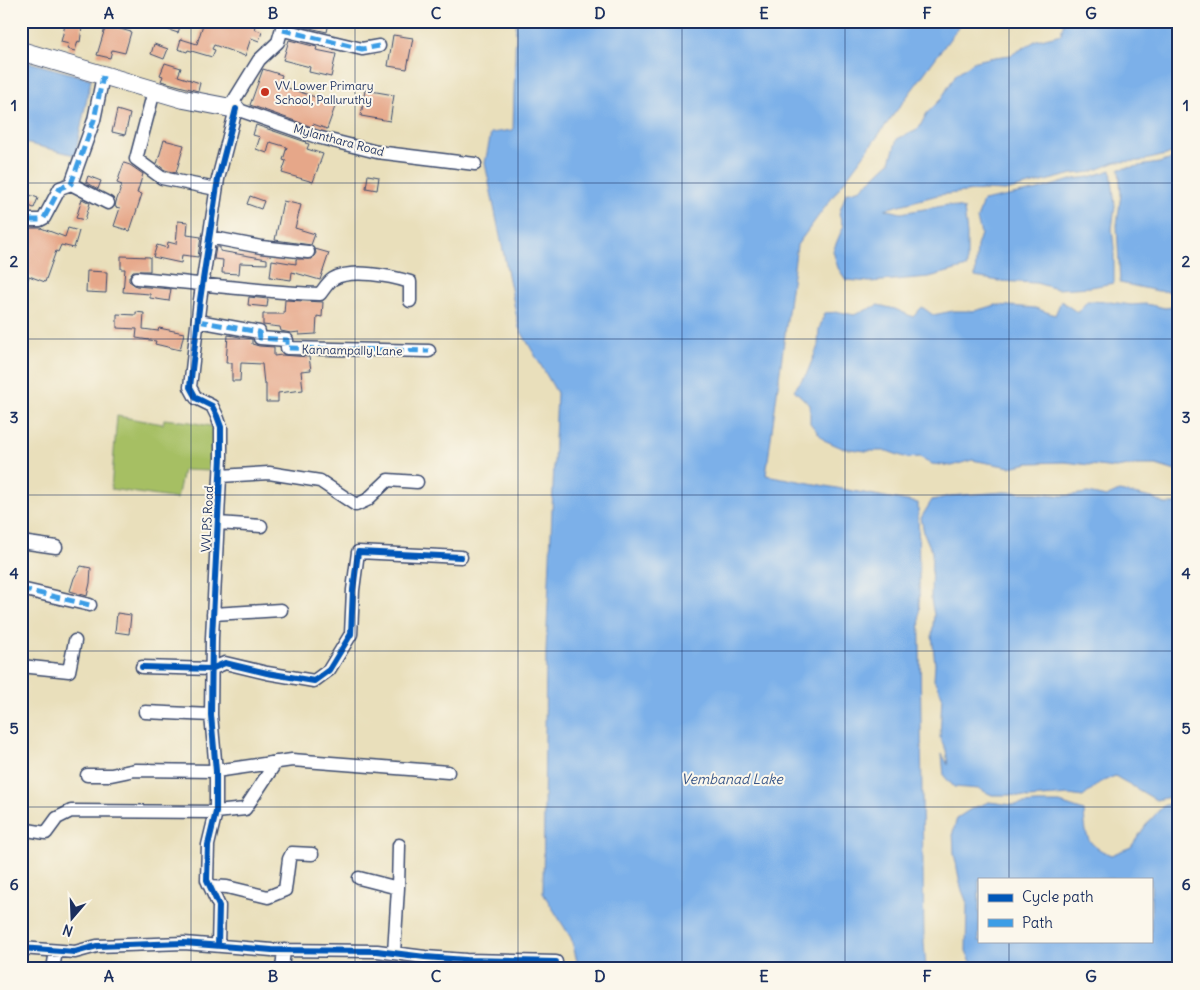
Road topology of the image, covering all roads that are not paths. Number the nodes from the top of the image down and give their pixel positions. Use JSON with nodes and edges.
{"nodes":[{"id":1,"x":284,"y":26,"type":"edge"},
{"id":2,"x":380,"y":46,"type":"dead end"},
{"id":3,"x":21,"y":51,"type":"edge"},
{"id":4,"x":103,"y":76,"type":"junction"},
{"id":5,"x":154,"y":91,"type":"junction"},
{"id":6,"x":233,"y":108,"type":"junction"},
{"id":7,"x":475,"y":164,"type":"dead end"},
{"id":8,"x":71,"y":184,"type":"junction"},
{"id":9,"x":216,"y":189,"type":"junction"},
{"id":10,"x":108,"y":202,"type":"dead end"},
{"id":11,"x":21,"y":229,"type":"edge"},
{"id":12,"x":209,"y":237,"type":"junction"},
{"id":13,"x":308,"y":252,"type":"dead end"},
{"id":14,"x":137,"y":278,"type":"dead end"},
{"id":15,"x":202,"y":283,"type":"junction"},
{"id":16,"x":410,"y":301,"type":"dead end"},
{"id":17,"x":198,"y":321,"type":"junction"},
{"id":18,"x":429,"y":351,"type":"dead end"},
{"id":19,"x":220,"y":476,"type":"junction"},
{"id":20,"x":417,"y":482,"type":"dead end"},
{"id":21,"x":218,"y":523,"type":"junction"},
{"id":22,"x":260,"y":526,"type":"dead end"},
{"id":23,"x":21,"y":542,"type":"edge"},
{"id":24,"x":56,"y":547,"type":"dead end"},
{"id":25,"x":461,"y":557,"type":"dead end"},
{"id":26,"x":21,"y":589,"type":"edge"},
{"id":27,"x":90,"y":605,"type":"dead end"},
{"id":28,"x":281,"y":610,"type":"dead end"},
{"id":29,"x":213,"y":614,"type":"junction"},
{"id":30,"x":75,"y":641,"type":"dead end"},
{"id":31,"x":21,"y":666,"type":"edge"},
{"id":32,"x":142,"y":667,"type":"dead end"},
{"id":33,"x":212,"y":669,"type":"junction"},
{"id":34,"x":145,"y":712,"type":"dead end"},
{"id":35,"x":211,"y":715,"type":"junction"},
{"id":36,"x":276,"y":762,"type":"junction"},
{"id":37,"x":216,"y":771,"type":"junction"},
{"id":38,"x":448,"y":772,"type":"dead end"},
{"id":39,"x":86,"y":776,"type":"dead end"},
{"id":40,"x":216,"y":812,"type":"junction"},
{"id":41,"x":21,"y":829,"type":"edge"},
{"id":42,"x":399,"y":845,"type":"dead end"},
{"id":43,"x":312,"y":854,"type":"dead end"},
{"id":44,"x":359,"y":878,"type":"dead end"},
{"id":45,"x":210,"y":886,"type":"junction"},
{"id":46,"x":398,"y":888,"type":"junction"},
{"id":47,"x":218,"y":945,"type":"junction"},
{"id":48,"x":21,"y":948,"type":"edge"},
{"id":49,"x":284,"y":950,"type":"junction"},
{"id":50,"x":56,"y":951,"type":"junction"},
{"id":51,"x":394,"y":953,"type":"junction"},
{"id":52,"x":446,"y":964,"type":"edge"},
{"id":53,"x":550,"y":964,"type":"edge"},
{"id":54,"x":53,"y":969,"type":"edge"},
{"id":55,"x":282,"y":969,"type":"edge"}],
"edges":[{"from":1,"to":2,"type":"street"},
{"from":1,"to":6,"type":"street","name":"VVLPS Road"},
{"from":3,"to":4,"type":"street"},
{"from":4,"to":5,"type":"street"},
{"from":4,"to":8,"type":"street"},
{"from":5,"to":6,"type":"street"},
{"from":5,"to":9,"type":"street"},
{"from":6,"to":7,"type":"street","name":"Mylanthara Road"},
{"from":6,"to":9,"type":"street","name":"VVLPS Road"},
{"from":8,"to":10,"type":"street"},
{"from":8,"to":11,"type":"street"},
{"from":9,"to":12,"type":"street","name":"VVLPS Road"},
{"from":12,"to":13,"type":"street"},
{"from":12,"to":15,"type":"street","name":"VVLPS Road"},
{"from":14,"to":15,"type":"street"},
{"from":15,"to":16,"type":"street"},
{"from":15,"to":17,"type":"street","name":"VVLPS Road"},
{"from":17,"to":18,"type":"street","name":"Kannampally Lane"},
{"from":17,"to":19,"type":"street","name":"VVLPS Road"},
{"from":19,"to":20,"type":"street"},
{"from":19,"to":21,"type":"street","name":"VVLPS Road"},
{"from":21,"to":22,"type":"street"},
{"from":21,"to":29,"type":"street","name":"VVLPS Road"},
{"from":23,"to":24,"type":"street"},
{"from":25,"to":33,"type":"street"},
{"from":26,"to":27,"type":"street"},
{"from":28,"to":29,"type":"street"},
{"from":29,"to":33,"type":"street","name":"VVLPS Road"},
{"from":30,"to":31,"type":"street"},
{"from":32,"to":33,"type":"street"},
{"from":33,"to":35,"type":"street","name":"VVLPS Road"},
{"from":34,"to":35,"type":"street"},
{"from":35,"to":37,"type":"street","name":"VVLPS Road"},
{"from":36,"to":37,"type":"street"},
{"from":36,"to":38,"type":"street"},
{"from":36,"to":40,"type":"street"},
{"from":37,"to":39,"type":"street"},
{"from":37,"to":40,"type":"street","name":"VVLPS Road"},
{"from":40,"to":41,"type":"street"},
{"from":40,"to":45,"type":"street","name":"VVLPS Road"},
{"from":42,"to":46,"type":"street"},
{"from":43,"to":45,"type":"street"},
{"from":44,"to":46,"type":"street"},
{"from":45,"to":47,"type":"street","name":"VVLPS Road"},
{"from":46,"to":51,"type":"street"},
{"from":47,"to":49,"type":"street"},
{"from":47,"to":50,"type":"street"},
{"from":48,"to":50,"type":"street"},
{"from":49,"to":51,"type":"street"},
{"from":49,"to":55,"type":"street"},
{"from":50,"to":54,"type":"street"},
{"from":51,"to":52,"type":"street"},
{"from":52,"to":53,"type":"street"}]}
